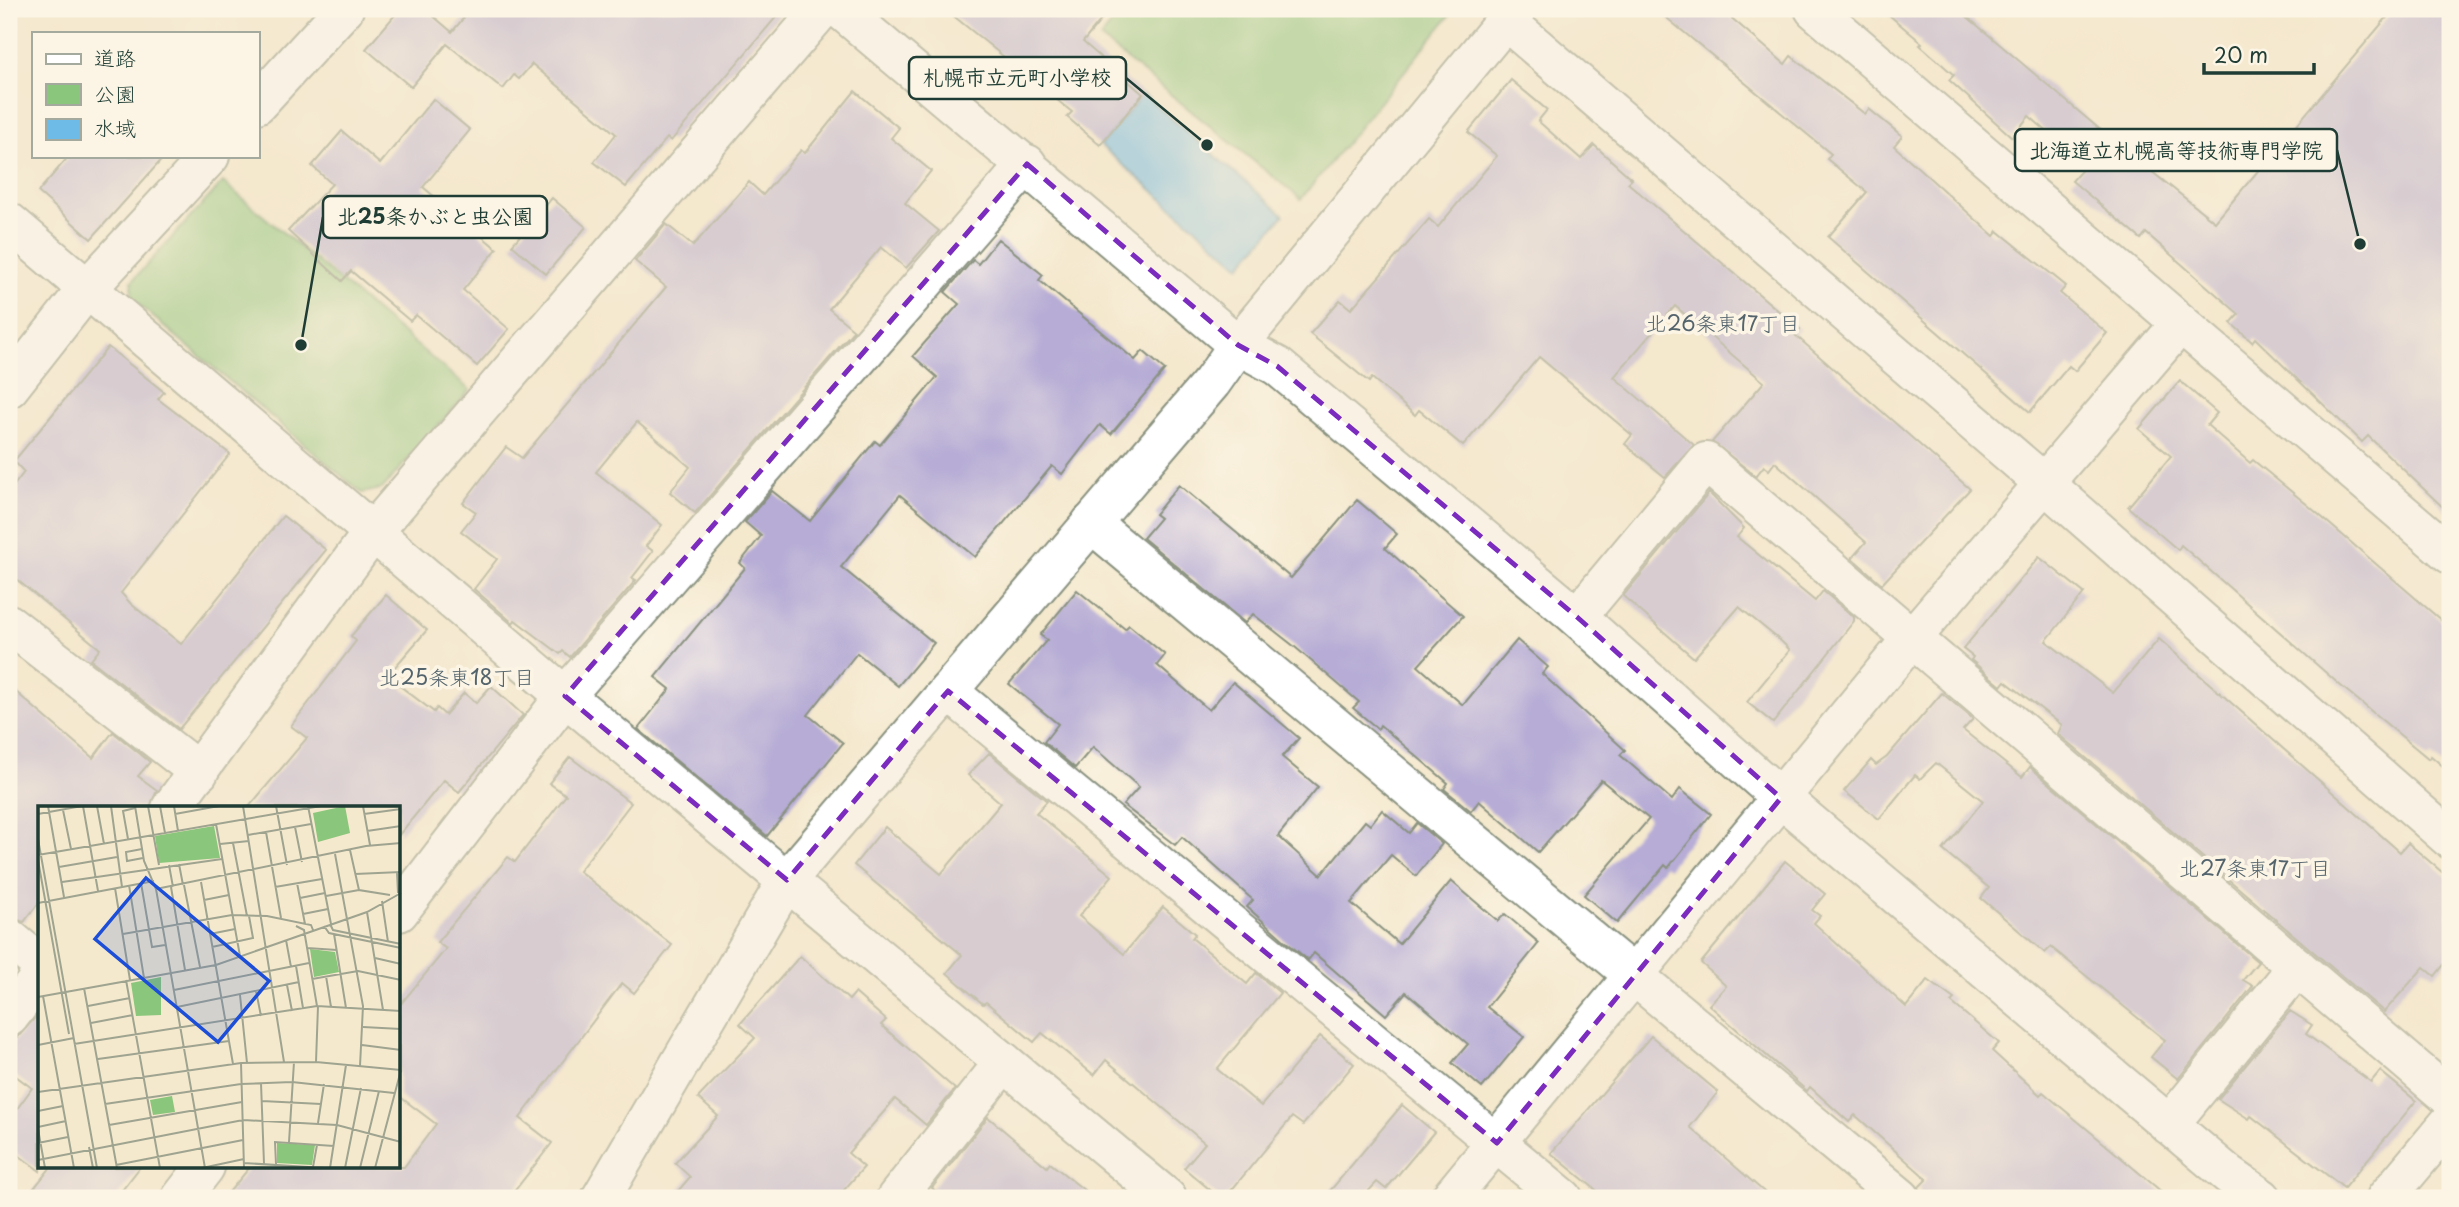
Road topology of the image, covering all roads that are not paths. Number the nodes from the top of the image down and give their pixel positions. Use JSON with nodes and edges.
{"nodes":[{"id":1,"x":344,"y":9,"type":"edge"},
{"id":2,"x":822,"y":9,"type":"edge"},
{"id":3,"x":840,"y":9,"type":"edge"},
{"id":4,"x":1814,"y":9,"type":"edge"},
{"id":5,"x":1510,"y":15,"type":"edge"},
{"id":6,"x":259,"y":102,"type":"edge"},
{"id":7,"x":208,"y":158,"type":"edge"},
{"id":8,"x":1027,"y":164,"type":"junction"},
{"id":9,"x":9,"y":222,"type":"edge"},
{"id":10,"x":86,"y":290,"type":"junction"},
{"id":11,"x":2180,"y":324,"type":"junction"},
{"id":12,"x":1238,"y":345,"type":"junction"},
{"id":13,"x":9,"y":388,"type":"edge"},
{"id":14,"x":2044,"y":483,"type":"junction"},
{"id":15,"x":1091,"y":523,"type":"junction"},
{"id":16,"x":372,"y":534,"type":"junction"},
{"id":17,"x":2450,"y":554,"type":"edge"},
{"id":18,"x":1577,"y":617,"type":"junction"},
{"id":19,"x":9,"y":624,"type":"edge"},
{"id":20,"x":1912,"y":638,"type":"junction"},
{"id":21,"x":948,"y":691,"type":"junction"},
{"id":22,"x":565,"y":696,"type":"junction"},
{"id":23,"x":199,"y":772,"type":"junction"},
{"id":24,"x":1781,"y":798,"type":"junction"},
{"id":25,"x":173,"y":806,"type":"edge"},
{"id":26,"x":2450,"y":839,"type":"edge"},
{"id":27,"x":787,"y":880,"type":"junction"},
{"id":28,"x":401,"y":909,"type":"edge"},
{"id":29,"x":9,"y":938,"type":"edge"},
{"id":30,"x":38,"y":962,"type":"edge"},
{"id":31,"x":2297,"y":967,"type":"junction"},
{"id":32,"x":1634,"y":976,"type":"junction"},
{"id":33,"x":38,"y":980,"type":"edge"},
{"id":34,"x":9,"y":1017,"type":"edge"},
{"id":35,"x":1004,"y":1062,"type":"junction"},
{"id":36,"x":2450,"y":1098,"type":"edge"},
{"id":37,"x":2450,"y":1122,"type":"edge"},
{"id":38,"x":2169,"y":1125,"type":"junction"},
{"id":39,"x":1497,"y":1143,"type":"junction"},
{"id":40,"x":204,"y":1168,"type":"edge"},
{"id":41,"x":2220,"y":1187,"type":"edge"},
{"id":42,"x":1159,"y":1196,"type":"edge"},
{"id":43,"x":181,"y":1198,"type":"edge"},
{"id":44,"x":601,"y":1198,"type":"edge"},
{"id":45,"x":896,"y":1198,"type":"edge"},
{"id":46,"x":1450,"y":1198,"type":"edge"},
{"id":47,"x":1563,"y":1198,"type":"edge"},
{"id":48,"x":1901,"y":1198,"type":"edge"},
{"id":49,"x":2262,"y":1198,"type":"edge"},
{"id":50,"x":2386,"y":1198,"type":"edge"}],
"edges":[{"from":1,"to":6,"type":"street"},
{"from":2,"to":16,"type":"street"},
{"from":3,"to":8,"type":"street"},
{"from":4,"to":11,"type":"street"},
{"from":5,"to":12,"type":"street"},
{"from":5,"to":14,"type":"street"},
{"from":7,"to":10,"type":"street"},
{"from":8,"to":12,"type":"street"},
{"from":8,"to":22,"type":"street"},
{"from":9,"to":10,"type":"street"},
{"from":10,"to":13,"type":"street"},
{"from":10,"to":16,"type":"street"},
{"from":11,"to":14,"type":"street"},
{"from":11,"to":17,"type":"street"},
{"from":12,"to":15,"type":"street"},
{"from":12,"to":18,"type":"street"},
{"from":14,"to":20,"type":"street"},
{"from":14,"to":26,"type":"street"},
{"from":15,"to":21,"type":"street"},
{"from":15,"to":32,"type":"street"},
{"from":16,"to":22,"type":"street"},
{"from":16,"to":23,"type":"street"},
{"from":18,"to":20,"type":"street"},
{"from":18,"to":24,"type":"street"},
{"from":19,"to":23,"type":"street"},
{"from":20,"to":24,"type":"street"},
{"from":20,"to":31,"type":"street"},
{"from":21,"to":27,"type":"street"},
{"from":21,"to":39,"type":"street"},
{"from":22,"to":27,"type":"street"},
{"from":22,"to":28,"type":"street"},
{"from":23,"to":25,"type":"street"},
{"from":24,"to":32,"type":"street"},
{"from":24,"to":38,"type":"street"},
{"from":27,"to":35,"type":"street"},
{"from":27,"to":44,"type":"street"},
{"from":29,"to":30,"type":"street"},
{"from":31,"to":36,"type":"street"},
{"from":31,"to":38,"type":"street"},
{"from":32,"to":39,"type":"street"},
{"from":32,"to":48,"type":"street"},
{"from":33,"to":34,"type":"street"},
{"from":35,"to":42,"type":"street"},
{"from":35,"to":45,"type":"street"},
{"from":37,"to":50,"type":"street"},
{"from":38,"to":41,"type":"street"},
{"from":39,"to":46,"type":"street"},
{"from":39,"to":47,"type":"street"},
{"from":40,"to":43,"type":"street"},
{"from":41,"to":49,"type":"street"}]}
